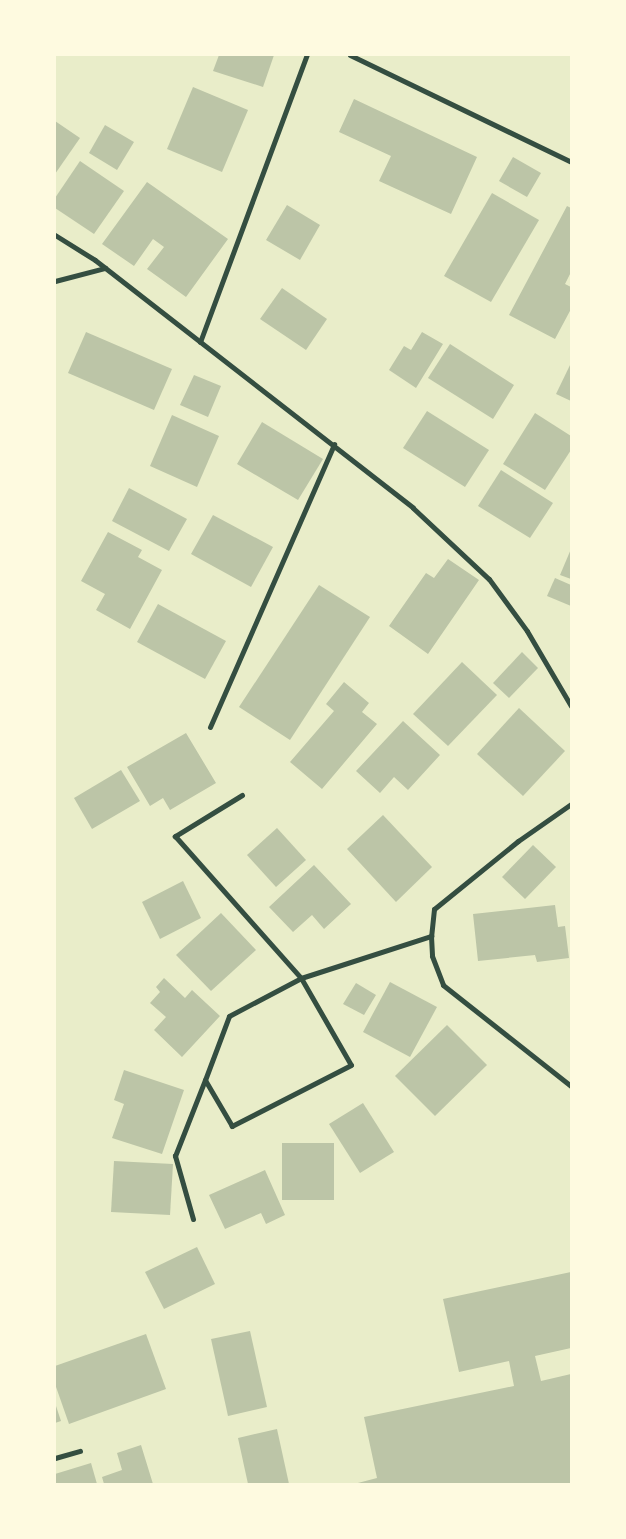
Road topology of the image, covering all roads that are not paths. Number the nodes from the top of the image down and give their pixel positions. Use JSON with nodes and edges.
{"nodes":[{"id":1,"x":307,"y":55,"type":"edge"},
{"id":2,"x":350,"y":55,"type":"edge"},
{"id":3,"x":571,"y":162,"type":"edge"},
{"id":4,"x":55,"y":235,"type":"edge"},
{"id":5,"x":105,"y":268,"type":"junction"},
{"id":6,"x":55,"y":281,"type":"edge"},
{"id":7,"x":200,"y":342,"type":"junction"},
{"id":8,"x":334,"y":444,"type":"junction"},
{"id":9,"x":571,"y":706,"type":"edge"},
{"id":10,"x":210,"y":727,"type":"dead end"},
{"id":11,"x":242,"y":795,"type":"dead end"},
{"id":12,"x":571,"y":804,"type":"edge"},
{"id":13,"x":431,"y":936,"type":"junction"},
{"id":14,"x":301,"y":978,"type":"junction"},
{"id":15,"x":205,"y":1080,"type":"junction"},
{"id":16,"x":571,"y":1086,"type":"edge"},
{"id":17,"x":193,"y":1219,"type":"dead end"},
{"id":18,"x":80,"y":1451,"type":"dead end"},
{"id":19,"x":55,"y":1458,"type":"edge"}],
"edges":[{"from":1,"to":7,"type":"street"},
{"from":2,"to":3,"type":"street"},
{"from":4,"to":5,"type":"street"},
{"from":5,"to":6,"type":"street"},
{"from":5,"to":7,"type":"street"},
{"from":7,"to":8,"type":"street"},
{"from":8,"to":9,"type":"street"},
{"from":8,"to":10,"type":"street"},
{"from":11,"to":14,"type":"street"},
{"from":12,"to":13,"type":"street"},
{"from":13,"to":14,"type":"street"},
{"from":13,"to":16,"type":"street"},
{"from":14,"to":15,"type":"street"},
{"from":14,"to":15,"type":"street"},
{"from":15,"to":17,"type":"street"},
{"from":18,"to":19,"type":"street"}]}
